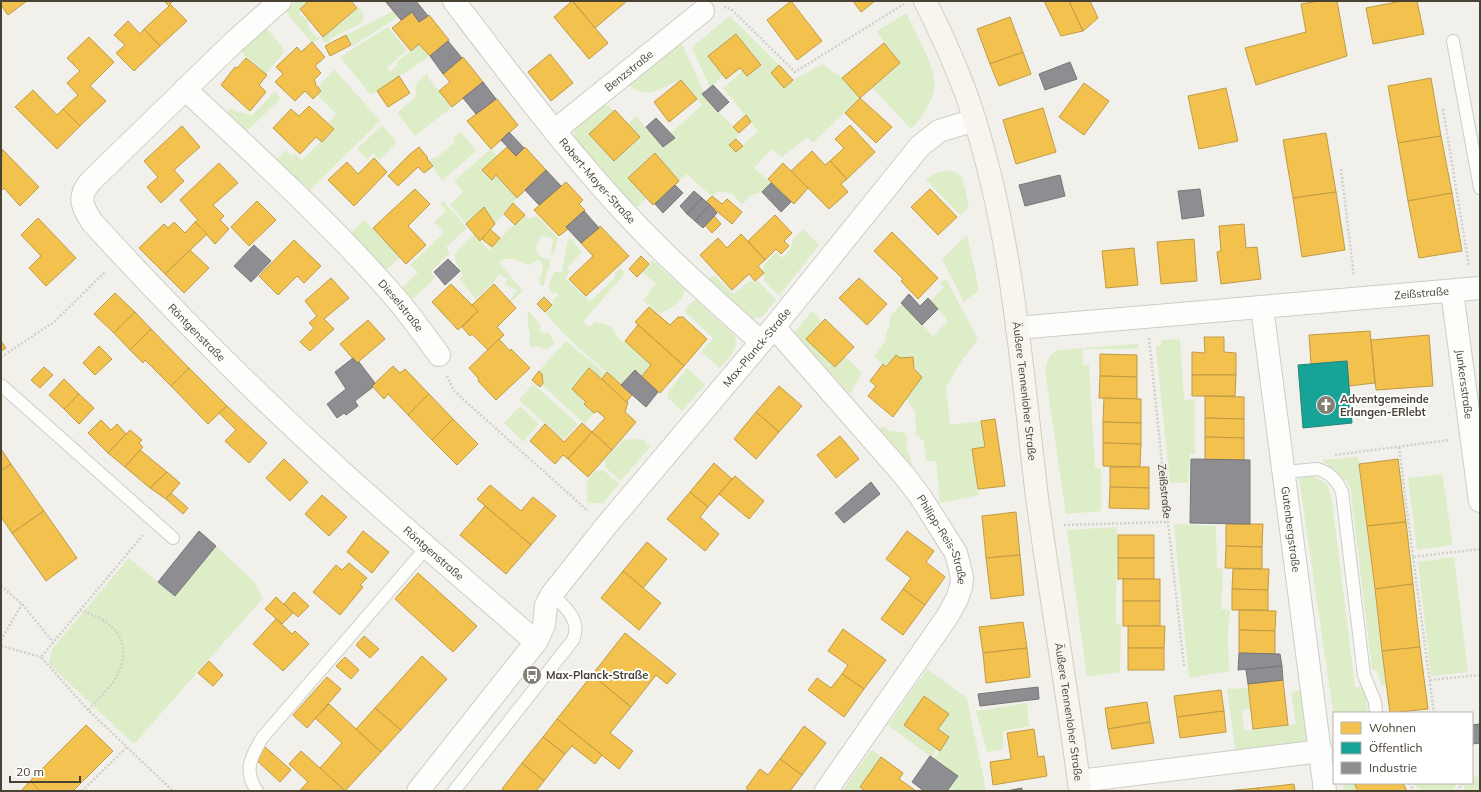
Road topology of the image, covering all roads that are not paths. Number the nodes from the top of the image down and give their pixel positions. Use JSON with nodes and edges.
{"nodes":[{"id":1,"x":280,"y":1,"type":"edge"},
{"id":2,"x":454,"y":1,"type":"edge"},
{"id":3,"x":925,"y":1,"type":"edge"},
{"id":4,"x":703,"y":11,"type":"road end"},
{"id":5,"x":1452,"y":40,"type":"dead end"},
{"id":6,"x":185,"y":89,"type":"junction"},
{"id":7,"x":975,"y":120,"type":"junction"},
{"id":8,"x":554,"y":131,"type":"junction"},
{"id":9,"x":1480,"y":188,"type":"edge"},
{"id":10,"x":1468,"y":289,"type":"edge"},
{"id":11,"x":1262,"y":307,"type":"junction"},
{"id":12,"x":1017,"y":328,"type":"junction"},
{"id":13,"x":767,"y":334,"type":"junction"},
{"id":14,"x":439,"y":355,"type":"road end"},
{"id":15,"x":1,"y":385,"type":"edge"},
{"id":16,"x":1284,"y":472,"type":"junction"},
{"id":17,"x":1480,"y":501,"type":"edge"},
{"id":18,"x":173,"y":538,"type":"dead end"},
{"id":19,"x":427,"y":547,"type":"junction"},
{"id":20,"x":552,"y":594,"type":"junction"},
{"id":21,"x":536,"y":642,"type":"junction"},
{"id":22,"x":1376,"y":712,"type":"edge"},
{"id":23,"x":1321,"y":750,"type":"junction"},
{"id":24,"x":1328,"y":778,"type":"edge"},
{"id":25,"x":1079,"y":786,"type":"edge"},
{"id":26,"x":257,"y":791,"type":"edge"},
{"id":27,"x":418,"y":791,"type":"edge"},
{"id":28,"x":454,"y":791,"type":"edge"},
{"id":29,"x":826,"y":791,"type":"edge"}],
"edges":[{"from":1,"to":6,"type":"street","name":"Röntgenstraße"},
{"from":2,"to":8,"type":"street","name":"Robert-Mayer-Straße"},
{"from":3,"to":7,"type":"street","name":"Äußere Tennenloher Straße"},
{"from":4,"to":8,"type":"street","name":"Benzstraße"},
{"from":5,"to":9,"type":"lane"},
{"from":6,"to":14,"type":"street","name":"Dieselstraße"},
{"from":6,"to":19,"type":"street","name":"Röntgenstraße"},
{"from":7,"to":12,"type":"street","name":"Äußere Tennenloher Straße"},
{"from":7,"to":13,"type":"street","name":"Max-Planck-Straße"},
{"from":8,"to":13,"type":"street","name":"Robert-Mayer-Straße"},
{"from":10,"to":11,"type":"street","name":"Zeißstraße"},
{"from":10,"to":17,"type":"street","name":"Junkersstraße"},
{"from":11,"to":12,"type":"street","name":"Zeißstraße"},
{"from":11,"to":16,"type":"street","name":"Gutenbergstraße"},
{"from":12,"to":25,"type":"street","name":"Äußere Tennenloher Straße"},
{"from":13,"to":20,"type":"street","name":"Max-Planck-Straße"},
{"from":13,"to":29,"type":"street","name":"Philipp-Reis-Straße"},
{"from":15,"to":18,"type":"lane"},
{"from":16,"to":22,"type":"lane"},
{"from":16,"to":23,"type":"street","name":"Gutenbergstraße"},
{"from":19,"to":21,"type":"street","name":"Röntgenstraße"},
{"from":19,"to":26,"type":"lane"},
{"from":20,"to":21,"type":"street","name":"Max-Planck-Straße"},
{"from":20,"to":28,"type":"lane"},
{"from":21,"to":27,"type":"street","name":"Max-Planck-Straße"},
{"from":23,"to":24,"type":"street","name":"Gutenbergstraße"},
{"from":23,"to":25,"type":"street"}]}
